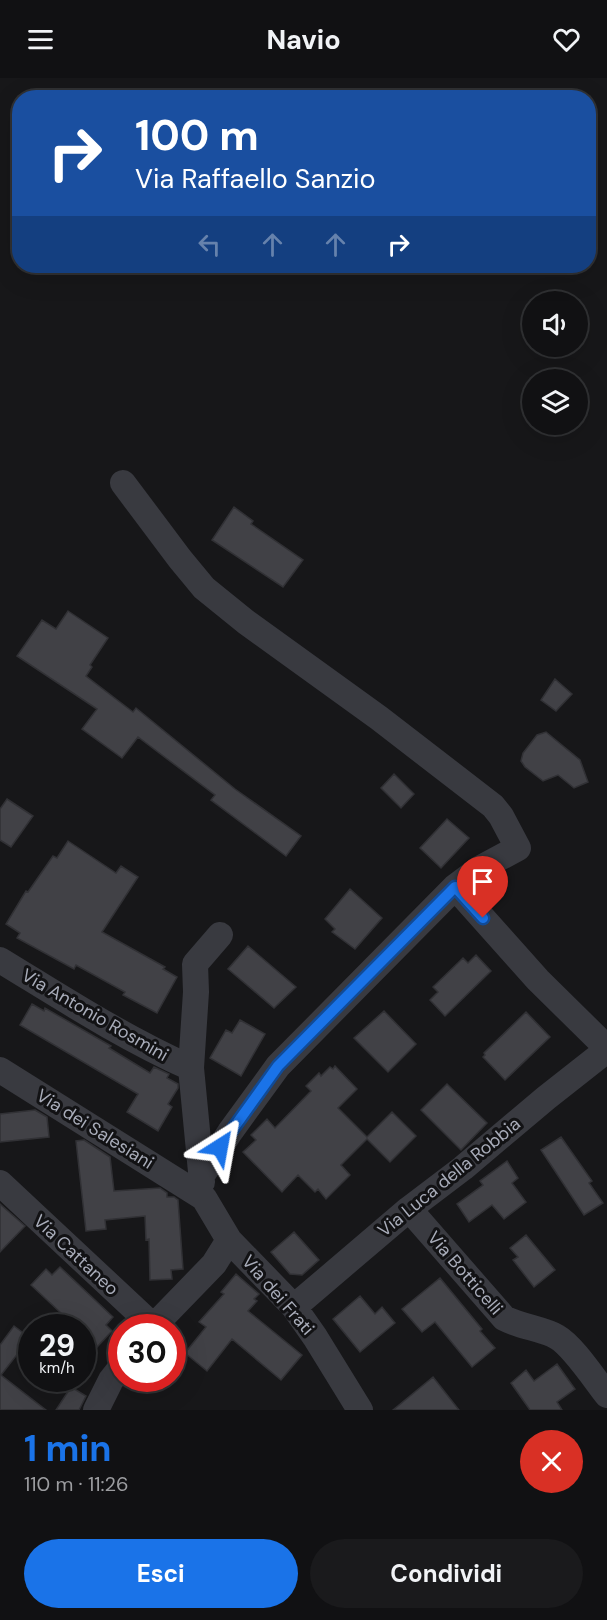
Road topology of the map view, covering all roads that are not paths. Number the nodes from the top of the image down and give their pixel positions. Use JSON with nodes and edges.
{"nodes":[{"id":1,"x":123,"y":483,"type":"dead end"},
{"id":2,"x":455,"y":887,"type":"junction"},
{"id":3,"x":220,"y":935,"type":"dead end"},
{"id":4,"x":0,"y":960,"type":"edge"},
{"id":5,"x":607,"y":1049,"type":"edge"},
{"id":6,"x":191,"y":1068,"type":"junction"},
{"id":7,"x":0,"y":1071,"type":"edge"},
{"id":8,"x":0,"y":1183,"type":"edge"},
{"id":9,"x":198,"y":1188,"type":"junction"},
{"id":10,"x":409,"y":1209,"type":"junction"},
{"id":11,"x":229,"y":1240,"type":"junction"},
{"id":12,"x":294,"y":1307,"type":"junction"},
{"id":13,"x":139,"y":1314,"type":"edge"},
{"id":14,"x":166,"y":1314,"type":"edge"},
{"id":15,"x":108,"y":1386,"type":"edge"},
{"id":16,"x":607,"y":1397,"type":"edge"},
{"id":17,"x":96,"y":1410,"type":"edge"},
{"id":18,"x":360,"y":1410,"type":"edge"},
{"id":19,"x":594,"y":1410,"type":"edge"}],
"edges":[{"from":1,"to":2,"type":"street"},
{"from":2,"to":5,"type":"street"},
{"from":2,"to":9,"type":"street"},
{"from":3,"to":6,"type":"street","name":"Via Antonio Rosmini"},
{"from":4,"to":6,"type":"street","name":"Via Antonio Rosmini"},
{"from":5,"to":10,"type":"street","name":"Via Luca della Robbia"},
{"from":6,"to":9,"type":"street","name":"Via Antonio Rosmini"},
{"from":7,"to":9,"type":"street","name":"Via dei Salesiani"},
{"from":8,"to":13,"type":"street","name":"Via Cattaneo"},
{"from":9,"to":11,"type":"street","name":"Via dei Frati"},
{"from":10,"to":12,"type":"street","name":"Via Luca della Robbia"},
{"from":10,"to":16,"type":"street","name":"Via Botticelli"},
{"from":11,"to":12,"type":"street","name":"Via dei Frati"},
{"from":11,"to":14,"type":"street"},
{"from":12,"to":18,"type":"street","name":"Via dei Frati"},
{"from":15,"to":17,"type":"street"},
{"from":16,"to":19,"type":"street"}]}
